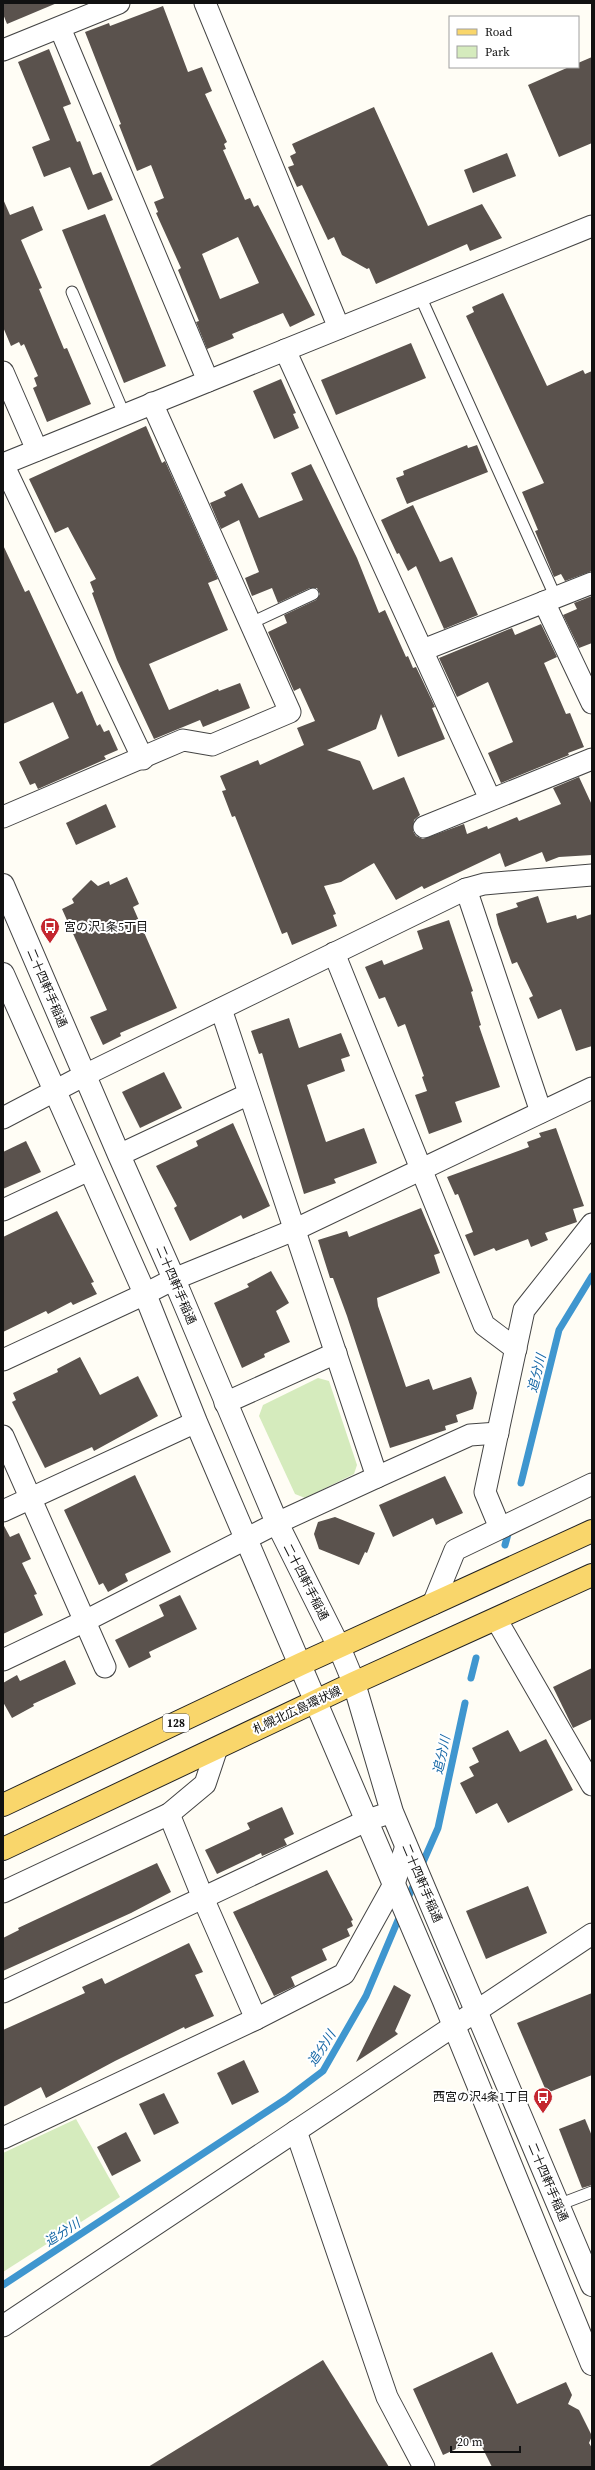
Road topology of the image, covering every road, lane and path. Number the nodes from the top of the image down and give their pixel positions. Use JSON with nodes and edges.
{"nodes":[{"id":1,"x":119,"y":3,"type":"edge"},
{"id":2,"x":205,"y":3,"type":"edge"},
{"id":3,"x":60,"y":28,"type":"junction"},
{"id":4,"x":3,"y":50,"type":"edge"},
{"id":5,"x":590,"y":232,"type":"edge"},
{"id":6,"x":72,"y":292,"type":"dead end"},
{"id":7,"x":420,"y":296,"type":"junction"},
{"id":8,"x":339,"y":328,"type":"junction"},
{"id":9,"x":285,"y":350,"type":"junction"},
{"id":10,"x":3,"y":372,"type":"edge"},
{"id":11,"x":208,"y":381,"type":"junction"},
{"id":12,"x":152,"y":403,"type":"junction"},
{"id":13,"x":124,"y":414,"type":"junction"},
{"id":14,"x":37,"y":450,"type":"junction"},
{"id":15,"x":3,"y":464,"type":"edge"},
{"id":16,"x":592,"y":583,"type":"edge"},
{"id":17,"x":313,"y":594,"type":"dead end"},
{"id":18,"x":550,"y":600,"type":"junction"},
{"id":19,"x":251,"y":623,"type":"junction"},
{"id":20,"x":423,"y":650,"type":"junction"},
{"id":21,"x":592,"y":703,"type":"edge"},
{"id":22,"x":142,"y":759,"type":"junction"},
{"id":23,"x":592,"y":759,"type":"edge"},
{"id":24,"x":490,"y":798,"type":"junction"},
{"id":25,"x":3,"y":817,"type":"edge"},
{"id":26,"x":424,"y":827,"type":"dead end"},
{"id":27,"x":592,"y":875,"type":"edge"},
{"id":28,"x":3,"y":885,"type":"edge"},
{"id":29,"x":466,"y":888,"type":"junction"},
{"id":30,"x":334,"y":953,"type":"junction"},
{"id":31,"x":3,"y":974,"type":"edge"},
{"id":32,"x":221,"y":1009,"type":"junction"},
{"id":33,"x":84,"y":1075,"type":"junction"},
{"id":34,"x":592,"y":1088,"type":"edge"},
{"id":35,"x":54,"y":1091,"type":"junction"},
{"id":36,"x":249,"y":1094,"type":"junction"},
{"id":37,"x":541,"y":1112,"type":"junction"},
{"id":38,"x":3,"y":1118,"type":"edge"},
{"id":39,"x":118,"y":1156,"type":"junction"},
{"id":40,"x":422,"y":1169,"type":"junction"},
{"id":41,"x":89,"y":1170,"type":"junction"},
{"id":42,"x":3,"y":1210,"type":"edge"},
{"id":43,"x":592,"y":1224,"type":"edge"},
{"id":44,"x":294,"y":1230,"type":"junction"},
{"id":45,"x":174,"y":1279,"type":"junction"},
{"id":46,"x":146,"y":1294,"type":"junction"},
{"id":47,"x":516,"y":1349,"type":"junction"},
{"id":48,"x":336,"y":1352,"type":"junction"},
{"id":49,"x":3,"y":1360,"type":"edge"},
{"id":50,"x":225,"y":1403,"type":"junction"},
{"id":51,"x":196,"y":1422,"type":"junction"},
{"id":52,"x":498,"y":1432,"type":"junction"},
{"id":53,"x":3,"y":1436,"type":"edge"},
{"id":54,"x":377,"y":1476,"type":"junction"},
{"id":55,"x":592,"y":1484,"type":"edge"},
{"id":56,"x":30,"y":1498,"type":"junction"},
{"id":57,"x":3,"y":1512,"type":"edge"},
{"id":58,"x":277,"y":1523,"type":"junction"},
{"id":59,"x":500,"y":1528,"type":"junction"},
{"id":60,"x":592,"y":1531,"type":"edge"},
{"id":61,"x":246,"y":1538,"type":"junction"},
{"id":62,"x":592,"y":1575,"type":"edge"},
{"id":63,"x":433,"y":1604,"type":"junction"},
{"id":64,"x":496,"y":1619,"type":"junction"},
{"id":65,"x":85,"y":1621,"type":"junction"},
{"id":66,"x":339,"y":1647,"type":"junction"},
{"id":67,"x":3,"y":1660,"type":"edge"},
{"id":68,"x":301,"y":1664,"type":"junction"},
{"id":69,"x":105,"y":1667,"type":"dead end"},
{"id":70,"x":354,"y":1683,"type":"junction"},
{"id":71,"x":317,"y":1700,"type":"junction"},
{"id":72,"x":218,"y":1748,"type":"junction"},
{"id":73,"x":592,"y":1785,"type":"edge"},
{"id":74,"x":6,"y":1800,"type":"edge"},
{"id":75,"x":392,"y":1812,"type":"junction"},
{"id":76,"x":169,"y":1814,"type":"junction"},
{"id":77,"x":368,"y":1820,"type":"junction"},
{"id":78,"x":3,"y":1849,"type":"edge"},
{"id":79,"x":408,"y":1850,"type":"junction"},
{"id":80,"x":396,"y":1888,"type":"junction"},
{"id":81,"x":3,"y":1892,"type":"edge"},
{"id":82,"x":203,"y":1898,"type":"junction"},
{"id":83,"x":592,"y":1934,"type":"edge"},
{"id":84,"x":3,"y":1992,"type":"edge"},
{"id":85,"x":477,"y":2012,"type":"junction"},
{"id":86,"x":256,"y":2019,"type":"junction"},
{"id":87,"x":454,"y":2027,"type":"junction"},
{"id":88,"x":296,"y":2131,"type":"junction"},
{"id":89,"x":3,"y":2138,"type":"edge"},
{"id":90,"x":592,"y":2192,"type":"edge"},
{"id":91,"x":558,"y":2205,"type":"junction"},
{"id":92,"x":592,"y":2285,"type":"edge"},
{"id":93,"x":3,"y":2326,"type":"edge"},
{"id":94,"x":592,"y":2364,"type":"edge"},
{"id":95,"x":424,"y":2467,"type":"edge"}],
"edges":[{"from":1,"to":3,"type":"street"},
{"from":2,"to":8,"type":"street"},
{"from":3,"to":4,"type":"street"},
{"from":3,"to":11,"type":"street"},
{"from":5,"to":7,"type":"street"},
{"from":6,"to":13,"type":"lane"},
{"from":7,"to":8,"type":"street"},
{"from":7,"to":18,"type":"lane"},
{"from":8,"to":9,"type":"street"},
{"from":9,"to":11,"type":"street"},
{"from":9,"to":20,"type":"street"},
{"from":10,"to":14,"type":"street"},
{"from":11,"to":12,"type":"street"},
{"from":12,"to":13,"type":"street"},
{"from":12,"to":19,"type":"street"},
{"from":13,"to":14,"type":"street"},
{"from":14,"to":15,"type":"street"},
{"from":15,"to":22,"type":"street"},
{"from":16,"to":18,"type":"street"},
{"from":17,"to":19,"type":"lane"},
{"from":18,"to":20,"type":"street"},
{"from":18,"to":21,"type":"street"},
{"from":19,"to":22,"type":"street"},
{"from":20,"to":24,"type":"street"},
{"from":22,"to":25,"type":"street"},
{"from":23,"to":24,"type":"street"},
{"from":24,"to":26,"type":"street"},
{"from":27,"to":29,"type":"street"},
{"from":28,"to":33,"type":"street","name":"二十四軒手稲通"},
{"from":29,"to":30,"type":"street"},
{"from":29,"to":37,"type":"street"},
{"from":30,"to":32,"type":"street"},
{"from":30,"to":40,"type":"street"},
{"from":31,"to":35,"type":"street"},
{"from":32,"to":33,"type":"street"},
{"from":32,"to":36,"type":"street"},
{"from":33,"to":35,"type":"street"},
{"from":33,"to":39,"type":"street","name":"二十四軒手稲通"},
{"from":34,"to":37,"type":"street"},
{"from":35,"to":38,"type":"street"},
{"from":35,"to":41,"type":"street"},
{"from":36,"to":39,"type":"street"},
{"from":36,"to":44,"type":"street"},
{"from":37,"to":40,"type":"street"},
{"from":39,"to":45,"type":"street","name":"二十四軒手稲通"},
{"from":40,"to":44,"type":"street"},
{"from":40,"to":47,"type":"street"},
{"from":41,"to":42,"type":"street"},
{"from":41,"to":46,"type":"street"},
{"from":43,"to":47,"type":"street"},
{"from":44,"to":45,"type":"street"},
{"from":44,"to":48,"type":"street"},
{"from":45,"to":46,"type":"street"},
{"from":45,"to":50,"type":"street","name":"二十四軒手稲通"},
{"from":46,"to":49,"type":"street"},
{"from":46,"to":51,"type":"street"},
{"from":47,"to":52,"type":"street"},
{"from":48,"to":50,"type":"street"},
{"from":48,"to":54,"type":"street"},
{"from":50,"to":58,"type":"street","name":"二十四軒手稲通"},
{"from":51,"to":56,"type":"street"},
{"from":51,"to":61,"type":"street"},
{"from":52,"to":54,"type":"street"},
{"from":52,"to":59,"type":"street"},
{"from":53,"to":56,"type":"street"},
{"from":54,"to":58,"type":"street"},
{"from":55,"to":59,"type":"street"},
{"from":56,"to":57,"type":"street"},
{"from":56,"to":65,"type":"street"},
{"from":58,"to":61,"type":"street"},
{"from":58,"to":66,"type":"street","name":"二十四軒手稲通"},
{"from":59,"to":63,"type":"street"},
{"from":60,"to":63,"type":"main road","number":"128"},
{"from":61,"to":65,"type":"street"},
{"from":61,"to":68,"type":"street"},
{"from":62,"to":64,"type":"main road","name":"札幌北広島環状線"},
{"from":63,"to":66,"type":"main road","number":"128"},
{"from":64,"to":70,"type":"main road","name":"札幌北広島環状線"},
{"from":64,"to":73,"type":"street"},
{"from":65,"to":67,"type":"street"},
{"from":65,"to":69,"type":"street"},
{"from":66,"to":68,"type":"main road","number":"128"},
{"from":66,"to":70,"type":"street","name":"二十四軒手稲通"},
{"from":68,"to":71,"type":"street"},
{"from":68,"to":74,"type":"main road","number":"128"},
{"from":70,"to":71,"type":"main road","name":"札幌北広島環状線"},
{"from":70,"to":75,"type":"street","name":"二十四軒手稲通"},
{"from":71,"to":72,"type":"main road","name":"札幌北広島環状線"},
{"from":71,"to":77,"type":"street"},
{"from":72,"to":76,"type":"street"},
{"from":72,"to":78,"type":"main road","name":"札幌北広島環状線"},
{"from":75,"to":77,"type":"street"},
{"from":75,"to":79,"type":"street","name":"二十四軒手稲通"},
{"from":76,"to":81,"type":"street"},
{"from":76,"to":82,"type":"street"},
{"from":77,"to":80,"type":"street"},
{"from":77,"to":82,"type":"street"},
{"from":79,"to":80,"type":"street"},
{"from":79,"to":85,"type":"street","name":"二十四軒手稲通"},
{"from":80,"to":86,"type":"street"},
{"from":80,"to":87,"type":"street"},
{"from":82,"to":84,"type":"street"},
{"from":82,"to":86,"type":"street"},
{"from":83,"to":85,"type":"street"},
{"from":85,"to":87,"type":"street"},
{"from":85,"to":91,"type":"street","name":"二十四軒手稲通"},
{"from":86,"to":89,"type":"street"},
{"from":87,"to":88,"type":"street"},
{"from":87,"to":94,"type":"street"},
{"from":88,"to":93,"type":"street"},
{"from":88,"to":95,"type":"street"},
{"from":90,"to":91,"type":"lane"},
{"from":91,"to":92,"type":"street","name":"二十四軒手稲通"}]}
